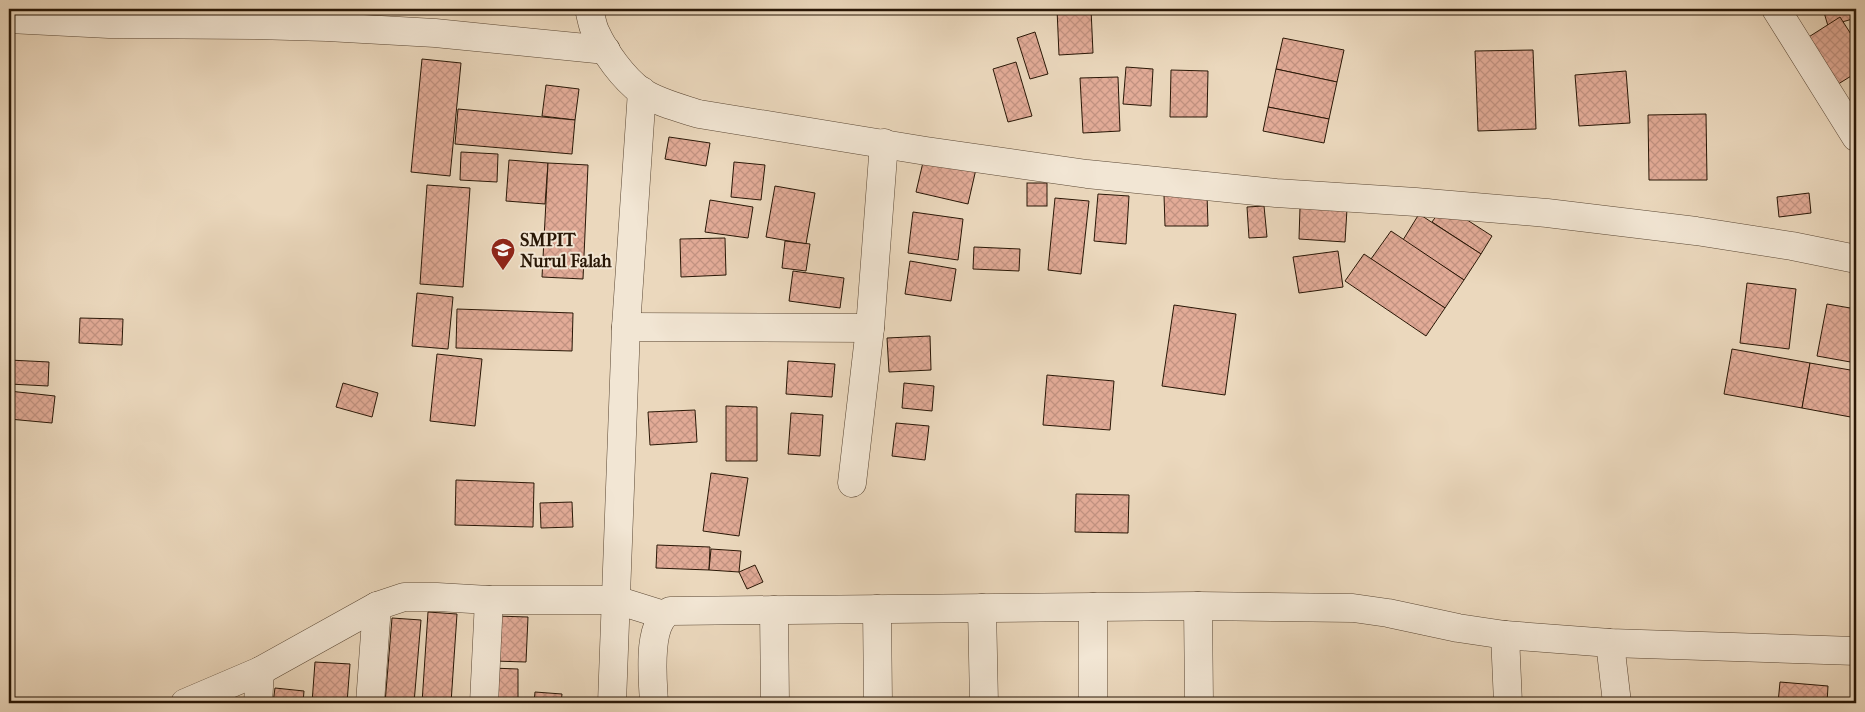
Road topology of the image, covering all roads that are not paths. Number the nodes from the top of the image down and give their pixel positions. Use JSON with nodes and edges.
{"nodes":[{"id":1,"x":590,"y":9,"type":"edge"},
{"id":2,"x":1776,"y":9,"type":"edge"},
{"id":3,"x":110,"y":17,"type":"edge"},
{"id":4,"x":9,"y":19,"type":"edge"},
{"id":5,"x":606,"y":50,"type":"junction"},
{"id":6,"x":642,"y":92,"type":"junction"},
{"id":7,"x":1856,"y":137,"type":"edge"},
{"id":8,"x":884,"y":143,"type":"junction"},
{"id":9,"x":1856,"y":259,"type":"edge"},
{"id":10,"x":626,"y":327,"type":"junction"},
{"id":11,"x":870,"y":328,"type":"junction"},
{"id":12,"x":852,"y":483,"type":"dead end"},
{"id":13,"x":489,"y":600,"type":"junction"},
{"id":14,"x":616,"y":600,"type":"junction"},
{"id":15,"x":377,"y":606,"type":"junction"},
{"id":16,"x":1198,"y":606,"type":"junction"},
{"id":17,"x":1093,"y":607,"type":"junction"},
{"id":18,"x":982,"y":608,"type":"junction"},
{"id":19,"x":877,"y":609,"type":"junction"},
{"id":20,"x":774,"y":610,"type":"junction"},
{"id":21,"x":664,"y":615,"type":"junction"},
{"id":22,"x":1505,"y":635,"type":"junction"},
{"id":23,"x":1610,"y":643,"type":"junction"},
{"id":24,"x":1856,"y":651,"type":"edge"},
{"id":25,"x":260,"y":671,"type":"junction"},
{"id":26,"x":185,"y":703,"type":"edge"},
{"id":27,"x":258,"y":703,"type":"edge"},
{"id":28,"x":370,"y":703,"type":"edge"},
{"id":29,"x":484,"y":703,"type":"edge"},
{"id":30,"x":612,"y":703,"type":"edge"},
{"id":31,"x":654,"y":703,"type":"edge"},
{"id":32,"x":775,"y":703,"type":"edge"},
{"id":33,"x":878,"y":703,"type":"edge"},
{"id":34,"x":984,"y":703,"type":"edge"},
{"id":35,"x":1093,"y":703,"type":"edge"},
{"id":36,"x":1199,"y":703,"type":"edge"},
{"id":37,"x":1508,"y":703,"type":"edge"},
{"id":38,"x":1617,"y":703,"type":"edge"}],
"edges":[{"from":1,"to":5,"type":"street"},
{"from":2,"to":7,"type":"street"},
{"from":3,"to":4,"type":"street"},
{"from":3,"to":5,"type":"street"},
{"from":5,"to":6,"type":"street"},
{"from":6,"to":8,"type":"street"},
{"from":6,"to":10,"type":"street"},
{"from":8,"to":9,"type":"street"},
{"from":8,"to":11,"type":"street"},
{"from":10,"to":11,"type":"street"},
{"from":10,"to":14,"type":"street"},
{"from":11,"to":12,"type":"street"},
{"from":13,"to":14,"type":"street"},
{"from":13,"to":15,"type":"street"},
{"from":13,"to":29,"type":"street"},
{"from":14,"to":21,"type":"street"},
{"from":14,"to":30,"type":"street"},
{"from":15,"to":25,"type":"street"},
{"from":15,"to":28,"type":"street"},
{"from":16,"to":17,"type":"street"},
{"from":16,"to":22,"type":"street"},
{"from":16,"to":36,"type":"street"},
{"from":17,"to":18,"type":"street"},
{"from":17,"to":35,"type":"street"},
{"from":18,"to":19,"type":"street"},
{"from":18,"to":34,"type":"street"},
{"from":19,"to":20,"type":"street"},
{"from":19,"to":33,"type":"street"},
{"from":20,"to":21,"type":"street"},
{"from":20,"to":32,"type":"street"},
{"from":21,"to":31,"type":"street"},
{"from":22,"to":23,"type":"street"},
{"from":22,"to":37,"type":"street"},
{"from":23,"to":24,"type":"street"},
{"from":23,"to":38,"type":"street"},
{"from":25,"to":26,"type":"street"},
{"from":25,"to":27,"type":"street"}]}
